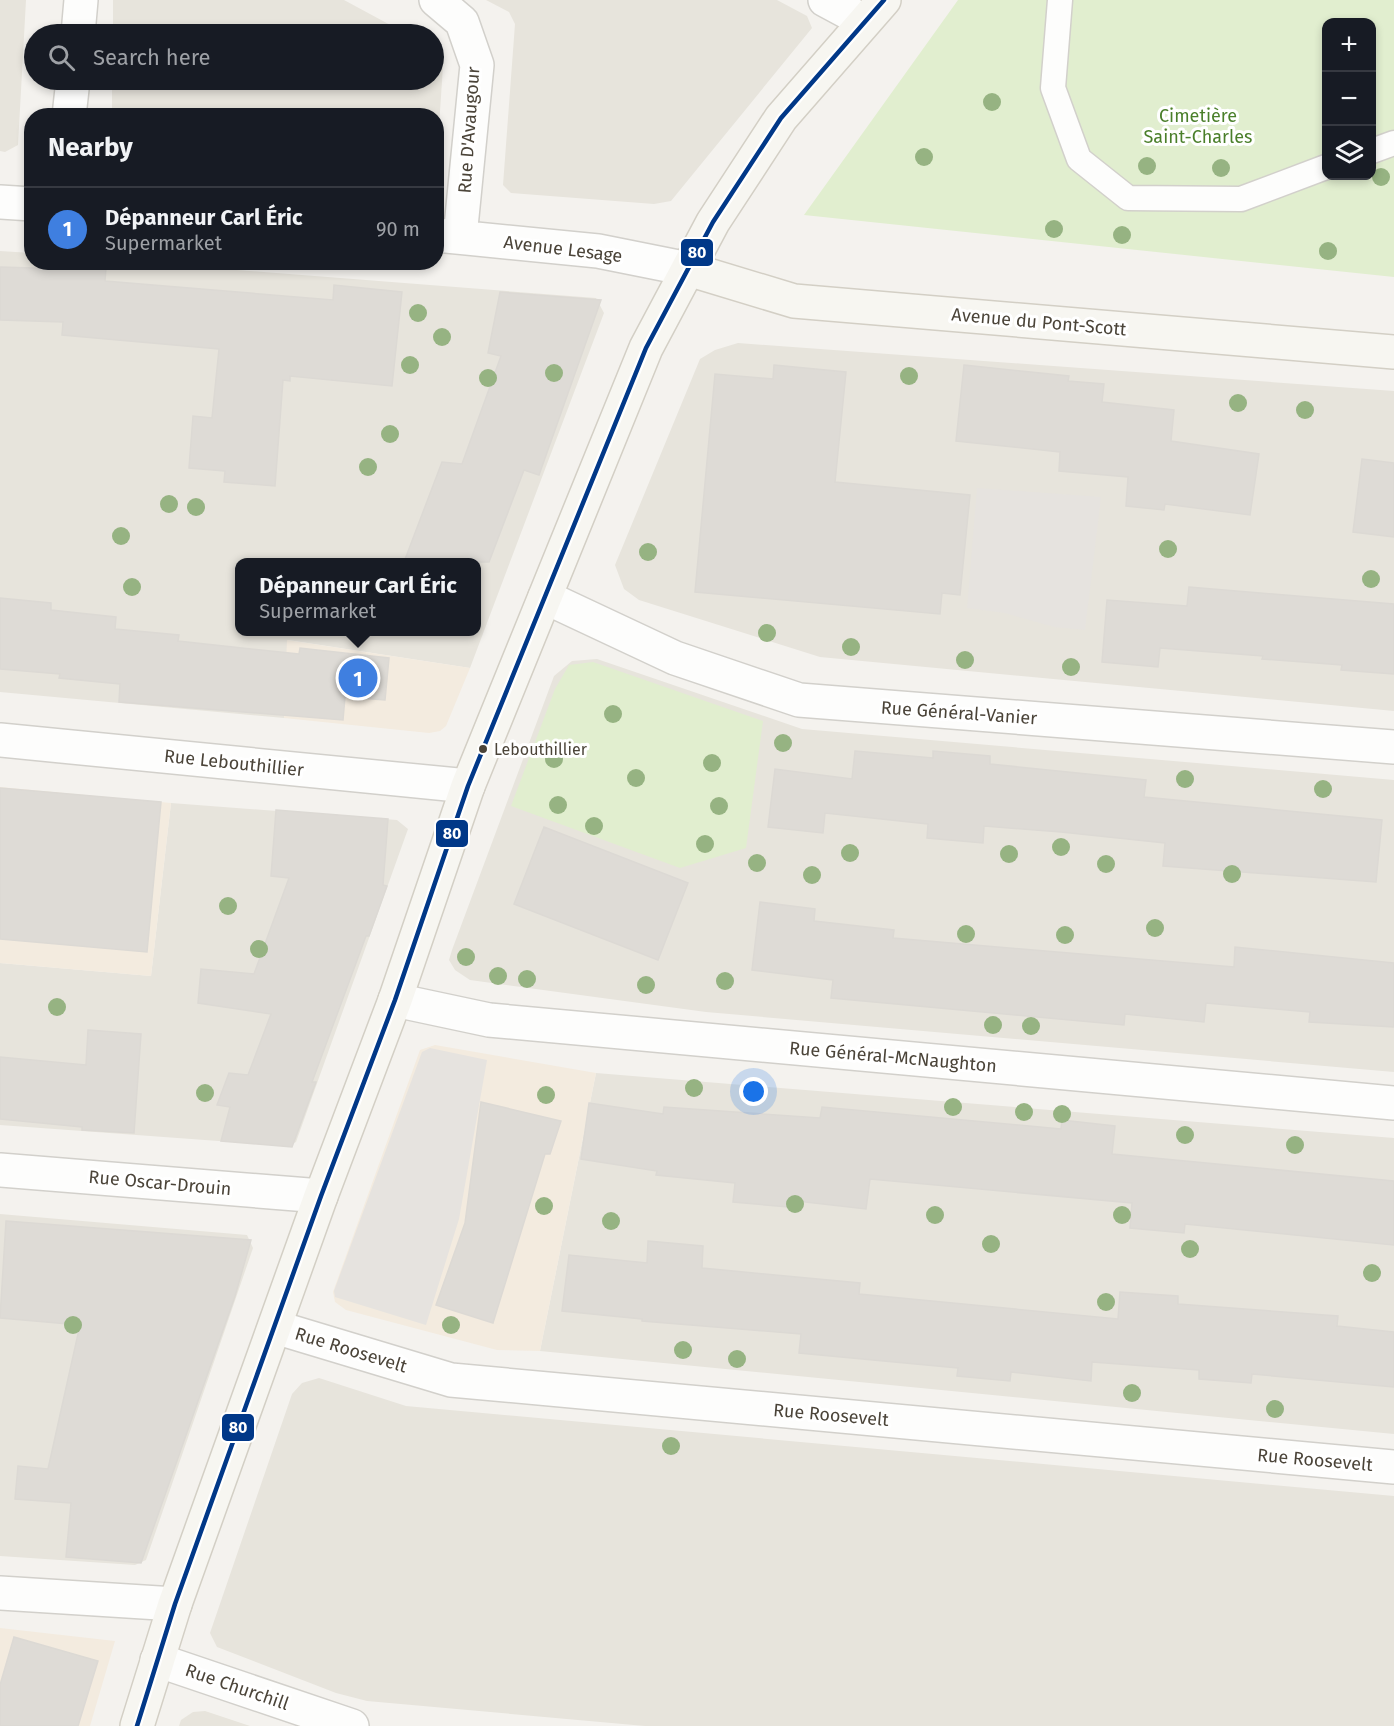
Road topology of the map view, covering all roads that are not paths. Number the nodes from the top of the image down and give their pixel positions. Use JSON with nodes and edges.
{"nodes":[{"id":1,"x":81,"y":0,"type":"edge"},
{"id":2,"x":436,"y":0,"type":"edge"},
{"id":3,"x":825,"y":0,"type":"edge"},
{"id":4,"x":1060,"y":0,"type":"edge"},
{"id":5,"x":874,"y":10,"type":"edge"},
{"id":6,"x":79,"y":24,"type":"edge"},
{"id":7,"x":72,"y":90,"type":"edge"},
{"id":8,"x":70,"y":108,"type":"edge"},
{"id":9,"x":1394,"y":143,"type":"edge"},
{"id":10,"x":1376,"y":149,"type":"edge"},
{"id":11,"x":1322,"y":169,"type":"edge"},
{"id":12,"x":0,"y":202,"type":"edge"},
{"id":13,"x":24,"y":204,"type":"edge"},
{"id":14,"x":448,"y":236,"type":"edge"},
{"id":15,"x":688,"y":269,"type":"junction"},
{"id":16,"x":1394,"y":352,"type":"edge"},
{"id":17,"x":545,"y":597,"type":"junction"},
{"id":18,"x":0,"y":740,"type":"edge"},
{"id":19,"x":1394,"y":747,"type":"edge"},
{"id":20,"x":468,"y":786,"type":"junction"},
{"id":21,"x":395,"y":1000,"type":"junction"},
{"id":22,"x":1394,"y":1103,"type":"edge"},
{"id":23,"x":0,"y":1170,"type":"edge"},
{"id":24,"x":321,"y":1196,"type":"junction"},
{"id":25,"x":275,"y":1327,"type":"junction"},
{"id":26,"x":1394,"y":1467,"type":"edge"},
{"id":27,"x":0,"y":1593,"type":"edge"},
{"id":28,"x":175,"y":1604,"type":"junction"},
{"id":29,"x":157,"y":1660,"type":"junction"},
{"id":30,"x":137,"y":1726,"type":"edge"},
{"id":31,"x":352,"y":1726,"type":"edge"}],
"edges":[{"from":1,"to":6,"type":"street"},
{"from":2,"to":14,"type":"street","name":"Rue D'Avaugour"},
{"from":3,"to":5,"type":"street"},
{"from":4,"to":11,"type":"lane"},
{"from":5,"to":15,"type":"street"},
{"from":7,"to":8,"type":"street"},
{"from":9,"to":10,"type":"lane"},
{"from":12,"to":13,"type":"street"},
{"from":14,"to":15,"type":"street","name":"Avenue Lesage"},
{"from":15,"to":16,"type":"street","name":"Avenue du Pont-Scott"},
{"from":15,"to":17,"type":"street"},
{"from":17,"to":19,"type":"street","name":"Rue Général-Vanier"},
{"from":17,"to":20,"type":"street"},
{"from":18,"to":20,"type":"street","name":"Rue Lebouthillier"},
{"from":20,"to":21,"type":"street"},
{"from":21,"to":22,"type":"street","name":"Rue Général-McNaughton"},
{"from":21,"to":24,"type":"street"},
{"from":23,"to":24,"type":"street","name":"Rue Oscar-Drouin"},
{"from":24,"to":25,"type":"street"},
{"from":25,"to":26,"type":"street","name":"Rue Roosevelt"},
{"from":25,"to":28,"type":"street"},
{"from":27,"to":28,"type":"street"},
{"from":28,"to":29,"type":"street"},
{"from":29,"to":30,"type":"street"},
{"from":29,"to":31,"type":"street","name":"Rue Churchill"}]}
